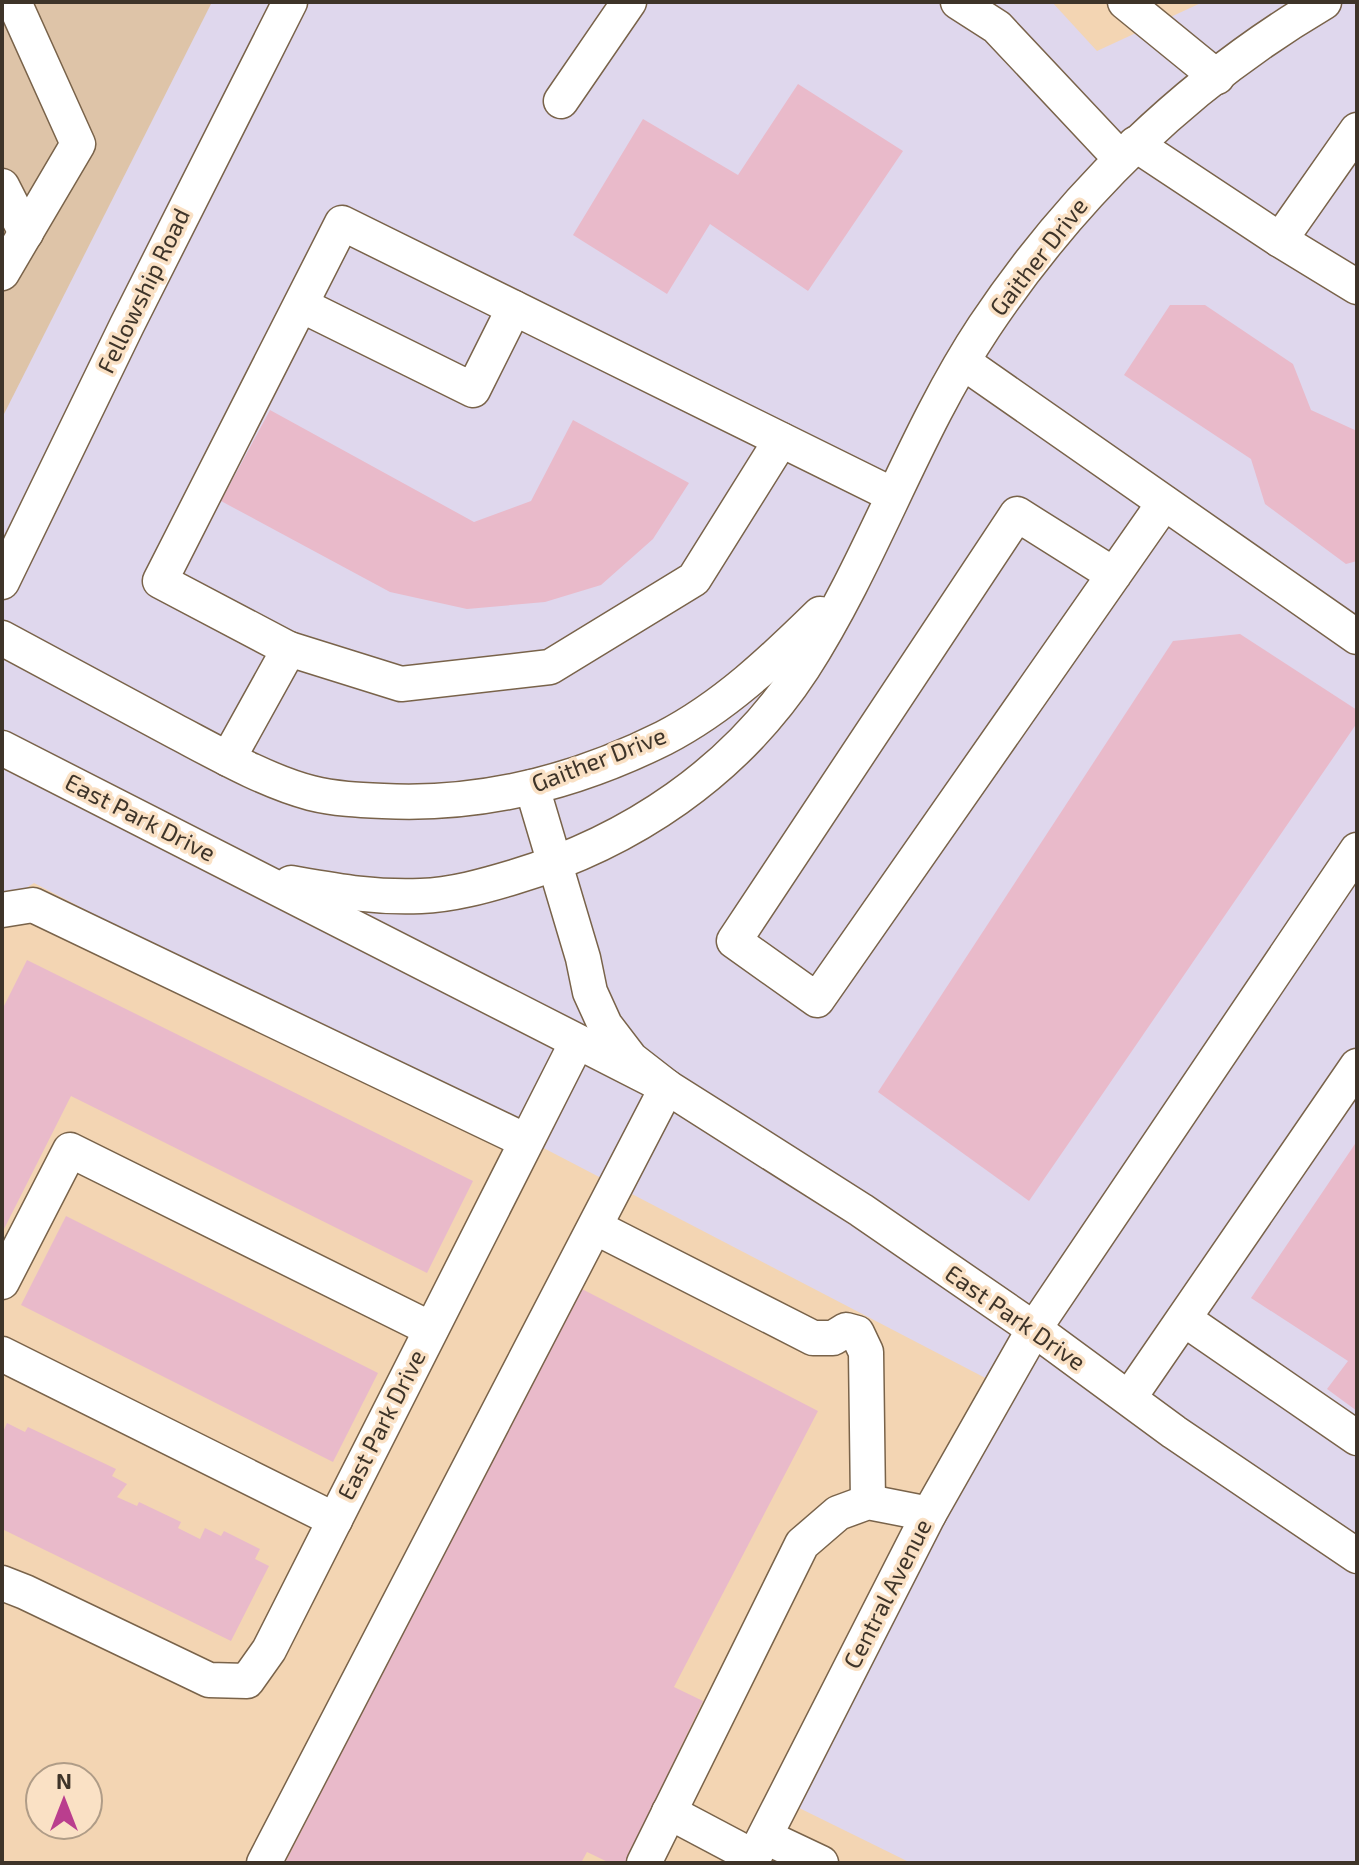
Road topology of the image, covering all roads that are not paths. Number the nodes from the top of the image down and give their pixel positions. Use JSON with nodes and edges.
{"nodes":[{"id":1,"x":14,"y":2,"type":"edge"},
{"id":2,"x":290,"y":2,"type":"edge"},
{"id":3,"x":629,"y":2,"type":"edge"},
{"id":4,"x":958,"y":2,"type":"edge"},
{"id":5,"x":1125,"y":2,"type":"edge"},
{"id":6,"x":1324,"y":2,"type":"edge"},
{"id":7,"x":1217,"y":77,"type":"junction"},
{"id":8,"x":561,"y":101,"type":"dead end"},
{"id":9,"x":1357,"y":130,"type":"edge"},
{"id":10,"x":1128,"y":152,"type":"junction"},
{"id":11,"x":2,"y":186,"type":"edge"},
{"id":12,"x":26,"y":233,"type":"junction"},
{"id":13,"x":1280,"y":240,"type":"junction"},
{"id":14,"x":2,"y":273,"type":"edge"},
{"id":15,"x":1357,"y":287,"type":"edge"},
{"id":16,"x":301,"y":305,"type":"junction"},
{"id":17,"x":514,"y":308,"type":"junction"},
{"id":18,"x":963,"y":362,"type":"junction"},
{"id":19,"x":781,"y":440,"type":"junction"},
{"id":20,"x":893,"y":495,"type":"junction"},
{"id":21,"x":1164,"y":503,"type":"junction"},
{"id":22,"x":1114,"y":575,"type":"junction"},
{"id":23,"x":2,"y":582,"type":"edge"},
{"id":24,"x":847,"y":589,"type":"junction"},
{"id":25,"x":1357,"y":637,"type":"edge"},
{"id":26,"x":2,"y":638,"type":"edge"},
{"id":27,"x":289,"y":649,"type":"junction"},
{"id":28,"x":2,"y":748,"type":"edge"},
{"id":29,"x":228,"y":759,"type":"junction"},
{"id":30,"x":532,"y":787,"type":"junction"},
{"id":31,"x":1357,"y":850,"type":"edge"},
{"id":32,"x":555,"y":865,"type":"junction"},
{"id":33,"x":253,"y":876,"type":"junction"},
{"id":34,"x":2,"y":910,"type":"edge"},
{"id":35,"x":577,"y":1042,"type":"junction"},
{"id":36,"x":1357,"y":1066,"type":"edge"},
{"id":37,"x":667,"y":1087,"type":"junction"},
{"id":38,"x":526,"y":1141,"type":"junction"},
{"id":39,"x":595,"y":1227,"type":"junction"},
{"id":40,"x":2,"y":1282,"type":"edge"},
{"id":41,"x":1184,"y":1319,"type":"junction"},
{"id":42,"x":431,"y":1329,"type":"junction"},
{"id":43,"x":1034,"y":1329,"type":"junction"},
{"id":44,"x":2,"y":1354,"type":"edge"},
{"id":45,"x":1129,"y":1398,"type":"junction"},
{"id":46,"x":1357,"y":1438,"type":"edge"},
{"id":47,"x":868,"y":1502,"type":"junction"},
{"id":48,"x":929,"y":1514,"type":"junction"},
{"id":49,"x":335,"y":1520,"type":"junction"},
{"id":50,"x":1357,"y":1556,"type":"edge"},
{"id":51,"x":2,"y":1583,"type":"edge"},
{"id":52,"x":669,"y":1812,"type":"junction"},
{"id":53,"x":757,"y":1852,"type":"edge"},
{"id":54,"x":264,"y":1863,"type":"edge"},
{"id":55,"x":644,"y":1863,"type":"edge"},
{"id":56,"x":821,"y":1863,"type":"edge"}],
"edges":[{"from":1,"to":12,"type":"street"},
{"from":2,"to":23,"type":"street","name":"Fellowship Road"},
{"from":3,"to":8,"type":"street"},
{"from":4,"to":10,"type":"street"},
{"from":5,"to":7,"type":"street"},
{"from":6,"to":7,"type":"street","name":"Gaither Drive"},
{"from":7,"to":10,"type":"street","name":"Gaither Drive"},
{"from":9,"to":13,"type":"street"},
{"from":10,"to":13,"type":"street"},
{"from":10,"to":18,"type":"street","name":"Gaither Drive"},
{"from":11,"to":12,"type":"street"},
{"from":12,"to":14,"type":"street"},
{"from":13,"to":15,"type":"street"},
{"from":16,"to":17,"type":"street"},
{"from":16,"to":17,"type":"street"},
{"from":16,"to":27,"type":"street"},
{"from":17,"to":19,"type":"street"},
{"from":18,"to":20,"type":"street","name":"Gaither Drive"},
{"from":18,"to":21,"type":"street"},
{"from":19,"to":20,"type":"street"},
{"from":19,"to":27,"type":"street"},
{"from":20,"to":24,"type":"street","name":"Gaither Drive"},
{"from":21,"to":22,"type":"street"},
{"from":21,"to":25,"type":"street"},
{"from":22,"to":22,"type":"street"},
{"from":24,"to":30,"type":"street","name":"Gaither Drive"},
{"from":24,"to":32,"type":"street","name":"Gaither Drive"},
{"from":26,"to":29,"type":"street","name":"Gaither Drive"},
{"from":27,"to":29,"type":"street"},
{"from":28,"to":33,"type":"street","name":"East Park Drive"},
{"from":29,"to":30,"type":"street","name":"Gaither Drive"},
{"from":30,"to":32,"type":"street","name":"East Park Drive"},
{"from":31,"to":43,"type":"street","name":"Central Avenue"},
{"from":32,"to":33,"type":"street","name":"Gaither Drive"},
{"from":32,"to":37,"type":"street","name":"East Park Drive"},
{"from":33,"to":35,"type":"street","name":"East Park Drive"},
{"from":34,"to":38,"type":"street"},
{"from":35,"to":37,"type":"street","name":"East Park Drive"},
{"from":35,"to":38,"type":"street","name":"East Park Drive"},
{"from":36,"to":41,"type":"street"},
{"from":37,"to":39,"type":"street"},
{"from":37,"to":43,"type":"street","name":"East Park Drive"},
{"from":38,"to":42,"type":"street","name":"East Park Drive"},
{"from":39,"to":47,"type":"street"},
{"from":39,"to":54,"type":"street"},
{"from":40,"to":42,"type":"street"},
{"from":41,"to":45,"type":"street"},
{"from":41,"to":46,"type":"street"},
{"from":42,"to":49,"type":"street","name":"East Park Drive"},
{"from":43,"to":45,"type":"street","name":"East Park Drive"},
{"from":43,"to":48,"type":"street","name":"Central Avenue"},
{"from":44,"to":49,"type":"street","name":"East Park Drive"},
{"from":45,"to":50,"type":"street","name":"East Park Drive"},
{"from":47,"to":48,"type":"street"},
{"from":47,"to":52,"type":"street"},
{"from":48,"to":53,"type":"street","name":"Central Avenue"},
{"from":49,"to":51,"type":"street"},
{"from":52,"to":53,"type":"street"},
{"from":52,"to":55,"type":"street"},
{"from":53,"to":56,"type":"street"}]}
